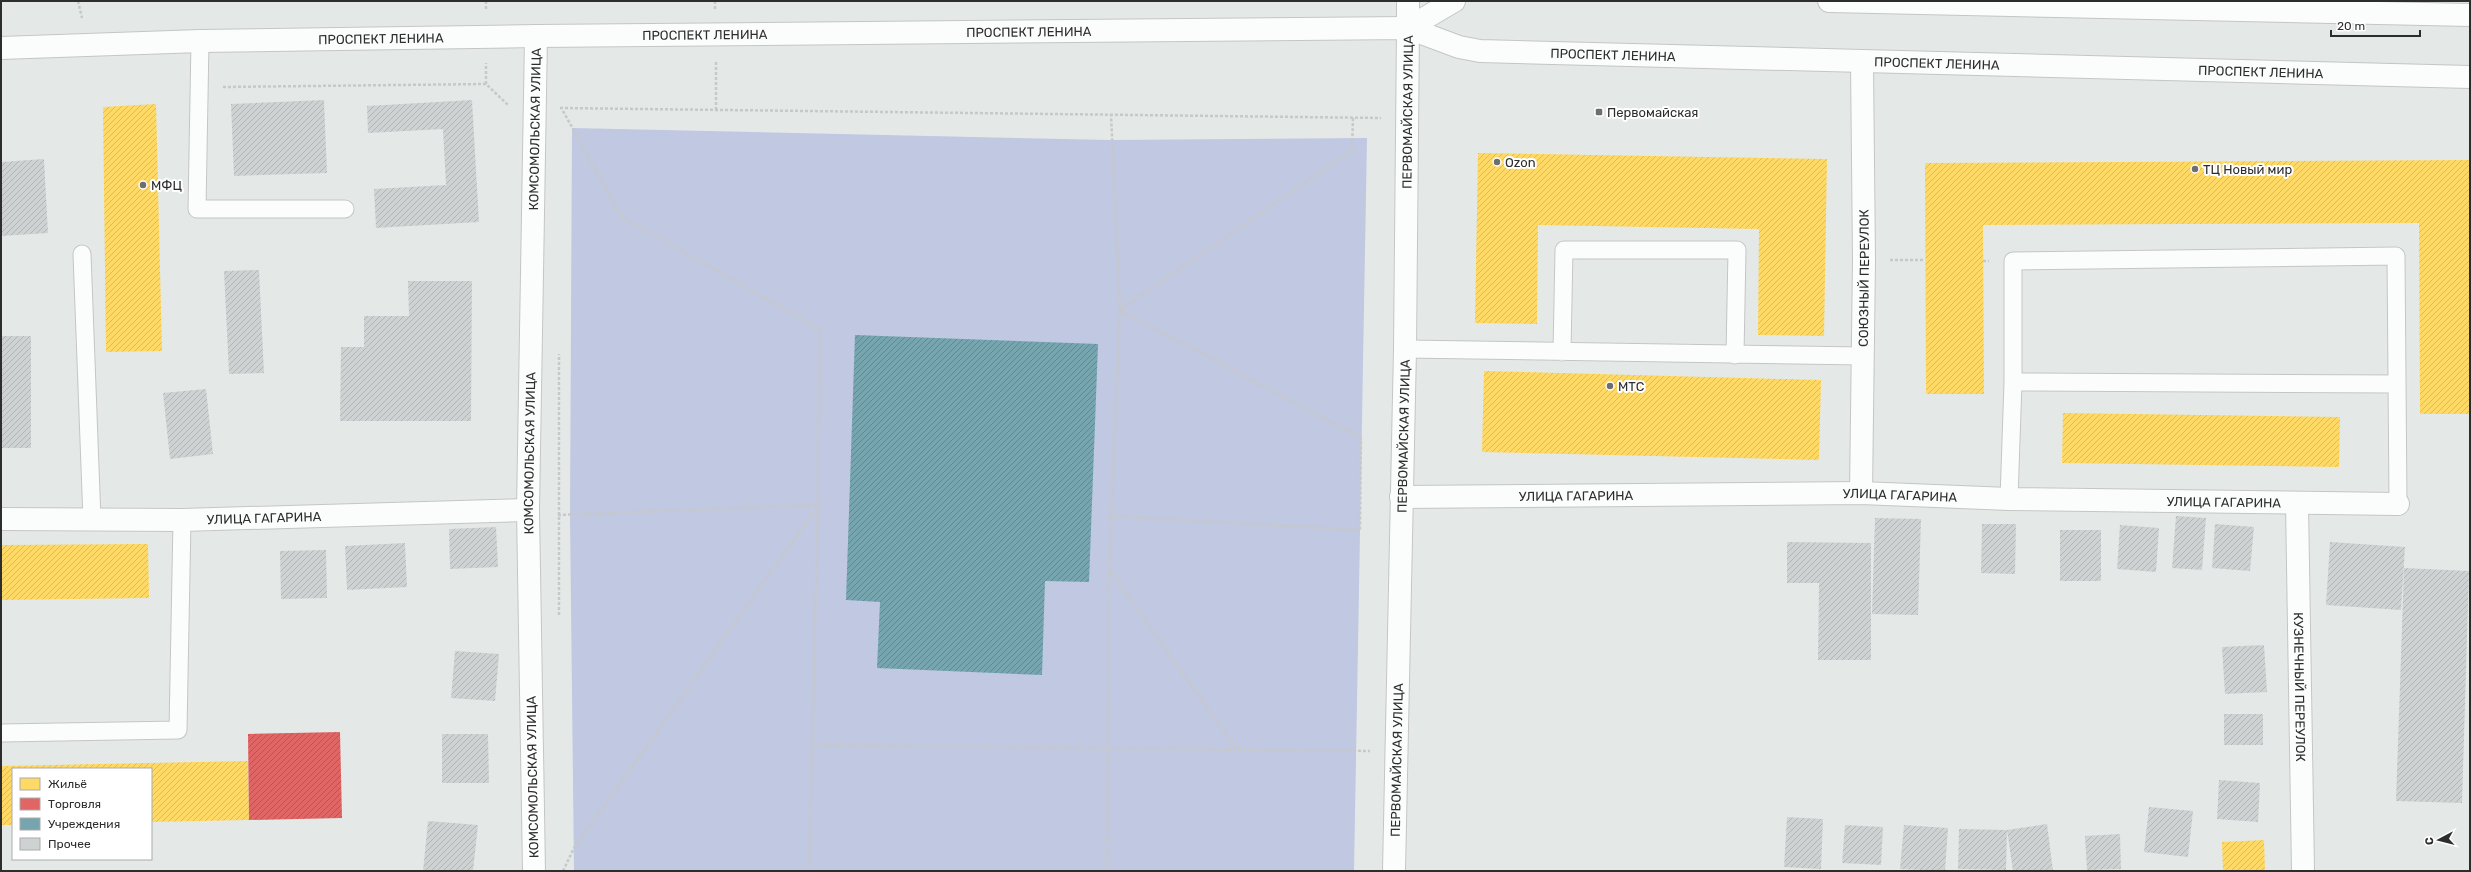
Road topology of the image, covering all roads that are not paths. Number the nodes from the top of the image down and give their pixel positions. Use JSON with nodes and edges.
{"nodes":[{"id":1,"x":1408,"y":1,"type":"edge"},
{"id":2,"x":1454,"y":1,"type":"edge"},
{"id":3,"x":1829,"y":1,"type":"edge"},
{"id":4,"x":1858,"y":1,"type":"edge"},
{"id":5,"x":2470,"y":15,"type":"edge"},
{"id":6,"x":1408,"y":28,"type":"junction"},
{"id":7,"x":536,"y":36,"type":"junction"},
{"id":8,"x":200,"y":41,"type":"junction"},
{"id":9,"x":1,"y":48,"type":"edge"},
{"id":10,"x":1862,"y":63,"type":"junction"},
{"id":11,"x":2470,"y":77,"type":"edge"},
{"id":12,"x":345,"y":209,"type":"dead end"},
{"id":13,"x":82,"y":254,"type":"dead end"},
{"id":14,"x":1406,"y":349,"type":"junction"},
{"id":15,"x":1562,"y":352,"type":"junction"},
{"id":16,"x":1736,"y":355,"type":"junction"},
{"id":17,"x":1863,"y":356,"type":"junction"},
{"id":18,"x":2013,"y":382,"type":"junction"},
{"id":19,"x":2397,"y":384,"type":"junction"},
{"id":20,"x":1861,"y":493,"type":"junction"},
{"id":21,"x":1401,"y":497,"type":"junction"},
{"id":22,"x":2009,"y":499,"type":"junction"},
{"id":23,"x":2297,"y":504,"type":"junction"},
{"id":24,"x":2398,"y":504,"type":"joint"},
{"id":25,"x":528,"y":510,"type":"junction"},
{"id":26,"x":1,"y":519,"type":"edge"},
{"id":27,"x":92,"y":520,"type":"junction"},
{"id":28,"x":182,"y":520,"type":"junction"},
{"id":29,"x":1,"y":733,"type":"edge"},
{"id":30,"x":534,"y":871,"type":"edge"},
{"id":31,"x":1394,"y":871,"type":"edge"},
{"id":32,"x":2303,"y":871,"type":"edge"}],
"edges":[{"from":1,"to":6,"type":"street","name":"ПЕРВОМАЙСКАЯ УЛИЦА"},
{"from":2,"to":6,"type":"street","name":"ПРОСПЕКТ ЛЕНИНА"},
{"from":3,"to":4,"type":"street"},
{"from":4,"to":5,"type":"street"},
{"from":6,"to":7,"type":"street","name":"ПРОСПЕКТ ЛЕНИНА"},
{"from":6,"to":10,"type":"street","name":"ПРОСПЕКТ ЛЕНИНА"},
{"from":6,"to":14,"type":"street","name":"ПЕРВОМАЙСКАЯ УЛИЦА"},
{"from":7,"to":8,"type":"street","name":"ПРОСПЕКТ ЛЕНИНА"},
{"from":7,"to":25,"type":"street","name":"КОМСОМОЛЬСКАЯ УЛИЦА"},
{"from":8,"to":9,"type":"street","name":"ПРОСПЕКТ ЛЕНИНА"},
{"from":8,"to":12,"type":"lane"},
{"from":10,"to":11,"type":"street","name":"ПРОСПЕКТ ЛЕНИНА"},
{"from":10,"to":17,"type":"street","name":"СОЮЗНЫЙ ПЕРЕУЛОК"},
{"from":13,"to":27,"type":"lane"},
{"from":14,"to":15,"type":"lane"},
{"from":14,"to":21,"type":"street","name":"ПЕРВОМАЙСКАЯ УЛИЦА"},
{"from":15,"to":16,"type":"lane"},
{"from":15,"to":16,"type":"lane"},
{"from":16,"to":17,"type":"lane"},
{"from":17,"to":20,"type":"street","name":"СОЮЗНЫЙ ПЕРЕУЛОК"},
{"from":18,"to":19,"type":"lane"},
{"from":18,"to":19,"type":"lane"},
{"from":18,"to":22,"type":"lane"},
{"from":19,"to":24,"type":"lane"},
{"from":20,"to":21,"type":"street","name":"УЛИЦА ГАГАРИНА"},
{"from":20,"to":22,"type":"street","name":"УЛИЦА ГАГАРИНА"},
{"from":21,"to":31,"type":"street","name":"ПЕРВОМАЙСКАЯ УЛИЦА"},
{"from":22,"to":23,"type":"street","name":"УЛИЦА ГАГАРИНА"},
{"from":23,"to":24,"type":"street","name":"УЛИЦА ГАГАРИНА"},
{"from":23,"to":32,"type":"street","name":"КУЗНЕЧНЫЙ ПЕРЕУЛОК"},
{"from":25,"to":28,"type":"street","name":"УЛИЦА ГАГАРИНА"},
{"from":25,"to":30,"type":"street","name":"КОМСОМОЛЬСКАЯ УЛИЦА"},
{"from":26,"to":27,"type":"street","name":"УЛИЦА ГАГАРИНА"},
{"from":27,"to":28,"type":"street","name":"УЛИЦА ГАГАРИНА"},
{"from":28,"to":29,"type":"lane"}]}
